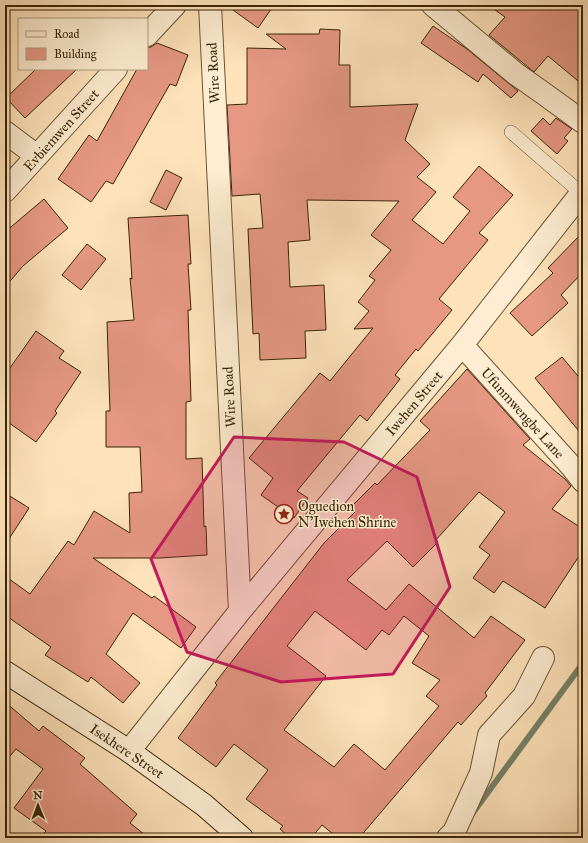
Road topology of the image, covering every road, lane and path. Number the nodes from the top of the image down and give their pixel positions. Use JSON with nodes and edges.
{"nodes":[{"id":1,"x":175,"y":5,"type":"edge"},
{"id":2,"x":210,"y":5,"type":"edge"},
{"id":3,"x":433,"y":5,"type":"edge"},
{"id":4,"x":148,"y":34,"type":"edge"},
{"id":5,"x":115,"y":70,"type":"edge"},
{"id":6,"x":583,"y":122,"type":"edge"},
{"id":7,"x":5,"y":132,"type":"edge"},
{"id":8,"x":511,"y":132,"type":"dead end"},
{"id":9,"x":37,"y":156,"type":"junction"},
{"id":10,"x":5,"y":191,"type":"edge"},
{"id":11,"x":582,"y":192,"type":"edge"},
{"id":12,"x":462,"y":345,"type":"junction"},
{"id":13,"x":583,"y":481,"type":"edge"},
{"id":14,"x":240,"y":611,"type":"junction"},
{"id":15,"x":543,"y":658,"type":"dead end"},
{"id":16,"x":5,"y":672,"type":"edge"},
{"id":17,"x":129,"y":751,"type":"junction"},
{"id":18,"x":242,"y":838,"type":"edge"},
{"id":19,"x":448,"y":838,"type":"edge"}],
"edges":[{"from":1,"to":4,"type":"street"},
{"from":2,"to":14,"type":"street","name":"Wire Road"},
{"from":3,"to":6,"type":"street"},
{"from":5,"to":9,"type":"street","name":"Evbiemwen Street"},
{"from":7,"to":9,"type":"street"},
{"from":8,"to":11,"type":"lane"},
{"from":9,"to":10,"type":"street","name":"Evbiemwen Street"},
{"from":11,"to":12,"type":"street","name":"Iwehen Street"},
{"from":12,"to":13,"type":"street","name":"Ufunmwengbe Lane"},
{"from":12,"to":14,"type":"street","name":"Iwehen Street"},
{"from":14,"to":17,"type":"street"},
{"from":15,"to":19,"type":"street"},
{"from":16,"to":17,"type":"street","name":"Isekhere Street"},
{"from":17,"to":18,"type":"street","name":"Isekhere Street"}]}
